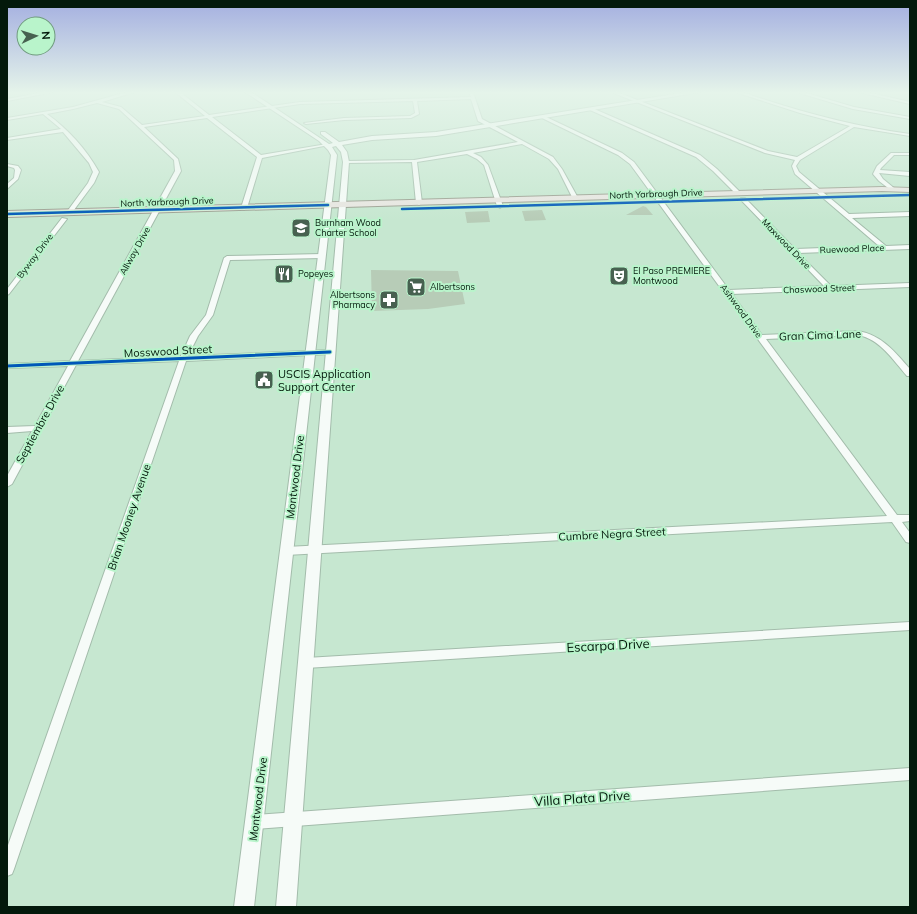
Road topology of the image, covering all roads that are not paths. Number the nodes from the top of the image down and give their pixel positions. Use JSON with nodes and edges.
{"nodes":[{"id":1,"x":35,"y":135,"type":"edge"},
{"id":2,"x":68,"y":135,"type":"edge"},
{"id":3,"x":151,"y":135,"type":"edge"},
{"id":4,"x":232,"y":135,"type":"edge"},
{"id":5,"x":317,"y":135,"type":"edge"},
{"id":6,"x":321,"y":135,"type":"edge"},
{"id":7,"x":429,"y":135,"type":"edge"},
{"id":8,"x":507,"y":135,"type":"edge"},
{"id":9,"x":579,"y":135,"type":"edge"},
{"id":10,"x":649,"y":135,"type":"edge"},
{"id":11,"x":721,"y":135,"type":"edge"},
{"id":12,"x":839,"y":135,"type":"edge"},
{"id":13,"x":7,"y":139,"type":"edge"},
{"id":14,"x":522,"y":143,"type":"junction"},
{"id":15,"x":333,"y":144,"type":"junction"},
{"id":16,"x":468,"y":152,"type":"junction"},
{"id":17,"x":910,"y":154,"type":"edge"},
{"id":18,"x":260,"y":157,"type":"junction"},
{"id":19,"x":798,"y":159,"type":"junction"},
{"id":20,"x":414,"y":161,"type":"junction"},
{"id":21,"x":346,"y":162,"type":"junction"},
{"id":22,"x":7,"y":165,"type":"edge"},
{"id":23,"x":877,"y":171,"type":"junction"},
{"id":24,"x":910,"y":174,"type":"edge"},
{"id":25,"x":7,"y":187,"type":"edge"},
{"id":26,"x":892,"y":189,"type":"junction"},
{"id":27,"x":910,"y":190,"type":"edge"},
{"id":28,"x":821,"y":194,"type":"junction"},
{"id":29,"x":910,"y":195,"type":"edge"},
{"id":30,"x":741,"y":196,"type":"junction"},
{"id":31,"x":575,"y":198,"type":"junction"},
{"id":32,"x":660,"y":198,"type":"junction"},
{"id":33,"x":419,"y":203,"type":"junction"},
{"id":34,"x":499,"y":203,"type":"junction"},
{"id":35,"x":244,"y":208,"type":"junction"},
{"id":36,"x":334,"y":208,"type":"junction"},
{"id":37,"x":155,"y":213,"type":"junction"},
{"id":38,"x":7,"y":214,"type":"edge"},
{"id":39,"x":910,"y":214,"type":"edge"},
{"id":40,"x":66,"y":216,"type":"junction"},
{"id":41,"x":847,"y":216,"type":"junction"},
{"id":42,"x":7,"y":220,"type":"edge"},
{"id":43,"x":910,"y":247,"type":"edge"},
{"id":44,"x":885,"y":248,"type":"junction"},
{"id":45,"x":793,"y":251,"type":"junction"},
{"id":46,"x":322,"y":256,"type":"junction"},
{"id":47,"x":910,"y":285,"type":"edge"},
{"id":48,"x":829,"y":288,"type":"junction"},
{"id":49,"x":728,"y":292,"type":"junction"},
{"id":50,"x":7,"y":293,"type":"edge"},
{"id":51,"x":761,"y":337,"type":"junction"},
{"id":52,"x":330,"y":352,"type":"junction"},
{"id":53,"x":310,"y":353,"type":"junction"},
{"id":54,"x":183,"y":359,"type":"junction"},
{"id":55,"x":73,"y":364,"type":"junction"},
{"id":56,"x":7,"y":366,"type":"edge"},
{"id":57,"x":910,"y":374,"type":"edge"},
{"id":58,"x":38,"y":428,"type":"junction"},
{"id":59,"x":7,"y":430,"type":"edge"},
{"id":60,"x":7,"y":484,"type":"edge"},
{"id":61,"x":910,"y":518,"type":"edge"},
{"id":62,"x":894,"y":519,"type":"junction"},
{"id":63,"x":910,"y":540,"type":"edge"},
{"id":64,"x":314,"y":550,"type":"junction"},
{"id":65,"x":286,"y":551,"type":"junction"},
{"id":66,"x":910,"y":626,"type":"edge"},
{"id":67,"x":306,"y":663,"type":"junction"},
{"id":68,"x":910,"y":774,"type":"edge"},
{"id":69,"x":293,"y":819,"type":"junction"},
{"id":70,"x":255,"y":822,"type":"junction"},
{"id":71,"x":7,"y":870,"type":"edge"},
{"id":72,"x":244,"y":907,"type":"edge"},
{"id":73,"x":286,"y":907,"type":"edge"}],
"edges":[{"from":1,"to":13,"type":"street"},
{"from":2,"to":40,"type":"street","name":"Byway Drive"},
{"from":3,"to":37,"type":"street","name":"Allway Drive"},
{"from":4,"to":18,"type":"street"},
{"from":5,"to":15,"type":"main road"},
{"from":6,"to":15,"type":"main road"},
{"from":7,"to":15,"type":"main road"},
{"from":8,"to":14,"type":"street"},
{"from":9,"to":32,"type":"street","name":"Ashwood Drive"},
{"from":10,"to":30,"type":"street","name":"Maxwood Drive"},
{"from":11,"to":19,"type":"street"},
{"from":12,"to":19,"type":"street"},
{"from":14,"to":16,"type":"street"},
{"from":14,"to":31,"type":"street"},
{"from":15,"to":18,"type":"street"},
{"from":15,"to":21,"type":"main road"},
{"from":15,"to":36,"type":"main road","name":"Montwood Drive"},
{"from":16,"to":20,"type":"street"},
{"from":16,"to":34,"type":"street"},
{"from":17,"to":23,"type":"street"},
{"from":18,"to":35,"type":"street"},
{"from":19,"to":28,"type":"street"},
{"from":20,"to":21,"type":"street"},
{"from":20,"to":33,"type":"street"},
{"from":21,"to":36,"type":"main road","name":"Montwood Drive"},
{"from":22,"to":25,"type":"street"},
{"from":23,"to":24,"type":"street"},
{"from":23,"to":26,"type":"street"},
{"from":26,"to":27,"type":"main road","name":"North Yarbrough Drive"},
{"from":26,"to":28,"type":"main road","name":"North Yarbrough Drive"},
{"from":28,"to":29,"type":"main road","name":"North Yarbrough Drive"},
{"from":28,"to":30,"type":"main road","name":"North Yarbrough Drive"},
{"from":28,"to":41,"type":"street"},
{"from":30,"to":32,"type":"main road","name":"North Yarbrough Drive"},
{"from":30,"to":45,"type":"street","name":"Maxwood Drive"},
{"from":31,"to":32,"type":"main road","name":"North Yarbrough Drive"},
{"from":31,"to":34,"type":"main road","name":"North Yarbrough Drive"},
{"from":32,"to":34,"type":"main road","name":"North Yarbrough Drive"},
{"from":32,"to":49,"type":"street","name":"Ashwood Drive"},
{"from":33,"to":34,"type":"main road","name":"North Yarbrough Drive"},
{"from":33,"to":36,"type":"main road","name":"North Yarbrough Drive"},
{"from":34,"to":36,"type":"main road","name":"North Yarbrough Drive"},
{"from":35,"to":36,"type":"main road","name":"North Yarbrough Drive"},
{"from":35,"to":37,"type":"main road","name":"North Yarbrough Drive"},
{"from":36,"to":37,"type":"main road","name":"North Yarbrough Drive"},
{"from":36,"to":46,"type":"main road","name":"Montwood Drive"},
{"from":36,"to":52,"type":"main road","name":"Montwood Drive"},
{"from":37,"to":40,"type":"main road","name":"North Yarbrough Drive"},
{"from":37,"to":55,"type":"street","name":"Allway Drive"},
{"from":38,"to":40,"type":"main road","name":"North Yarbrough Drive"},
{"from":39,"to":41,"type":"street"},
{"from":40,"to":42,"type":"main road","name":"North Yarbrough Drive"},
{"from":40,"to":50,"type":"street","name":"Byway Drive"},
{"from":41,"to":44,"type":"street"},
{"from":43,"to":44,"type":"street","name":"Ruewood Place"},
{"from":44,"to":45,"type":"street","name":"Ruewood Place"},
{"from":45,"to":48,"type":"street","name":"Maxwood Drive"},
{"from":46,"to":53,"type":"main road","name":"Montwood Drive"},
{"from":46,"to":54,"type":"street","name":"Brian Mooney Avenue"},
{"from":47,"to":48,"type":"street","name":"Chaswood Street"},
{"from":48,"to":49,"type":"street","name":"Chaswood Street"},
{"from":49,"to":51,"type":"street","name":"Ashwood Drive"},
{"from":51,"to":57,"type":"street","name":"Gran Cima Lane"},
{"from":51,"to":62,"type":"street","name":"Ashwood Drive"},
{"from":52,"to":53,"type":"street","name":"Mosswood Street"},
{"from":52,"to":64,"type":"main road","name":"Montwood Drive"},
{"from":53,"to":54,"type":"street","name":"Mosswood Street"},
{"from":53,"to":65,"type":"main road","name":"Montwood Drive"},
{"from":54,"to":55,"type":"street","name":"Mosswood Street"},
{"from":54,"to":71,"type":"street","name":"Brian Mooney Avenue"},
{"from":55,"to":56,"type":"street","name":"Mosswood Street"},
{"from":55,"to":58,"type":"street","name":"Septiembre Drive"},
{"from":58,"to":59,"type":"street"},
{"from":58,"to":60,"type":"street","name":"Septiembre Drive"},
{"from":61,"to":62,"type":"street","name":"Cumbre Negra Street"},
{"from":62,"to":63,"type":"street","name":"Ashwood Drive"},
{"from":62,"to":64,"type":"street","name":"Cumbre Negra Street"},
{"from":64,"to":65,"type":"street","name":"Cumbre Negra Street"},
{"from":64,"to":67,"type":"main road","name":"Montwood Drive"},
{"from":65,"to":70,"type":"main road","name":"Montwood Drive"},
{"from":66,"to":67,"type":"street","name":"Escarpa Drive"},
{"from":67,"to":69,"type":"main road","name":"Montwood Drive"},
{"from":68,"to":69,"type":"street","name":"Villa Plata Drive"},
{"from":69,"to":70,"type":"street","name":"Villa Plata Drive"},
{"from":69,"to":73,"type":"main road","name":"Montwood Drive"},
{"from":70,"to":72,"type":"main road","name":"Montwood Drive"}]}
